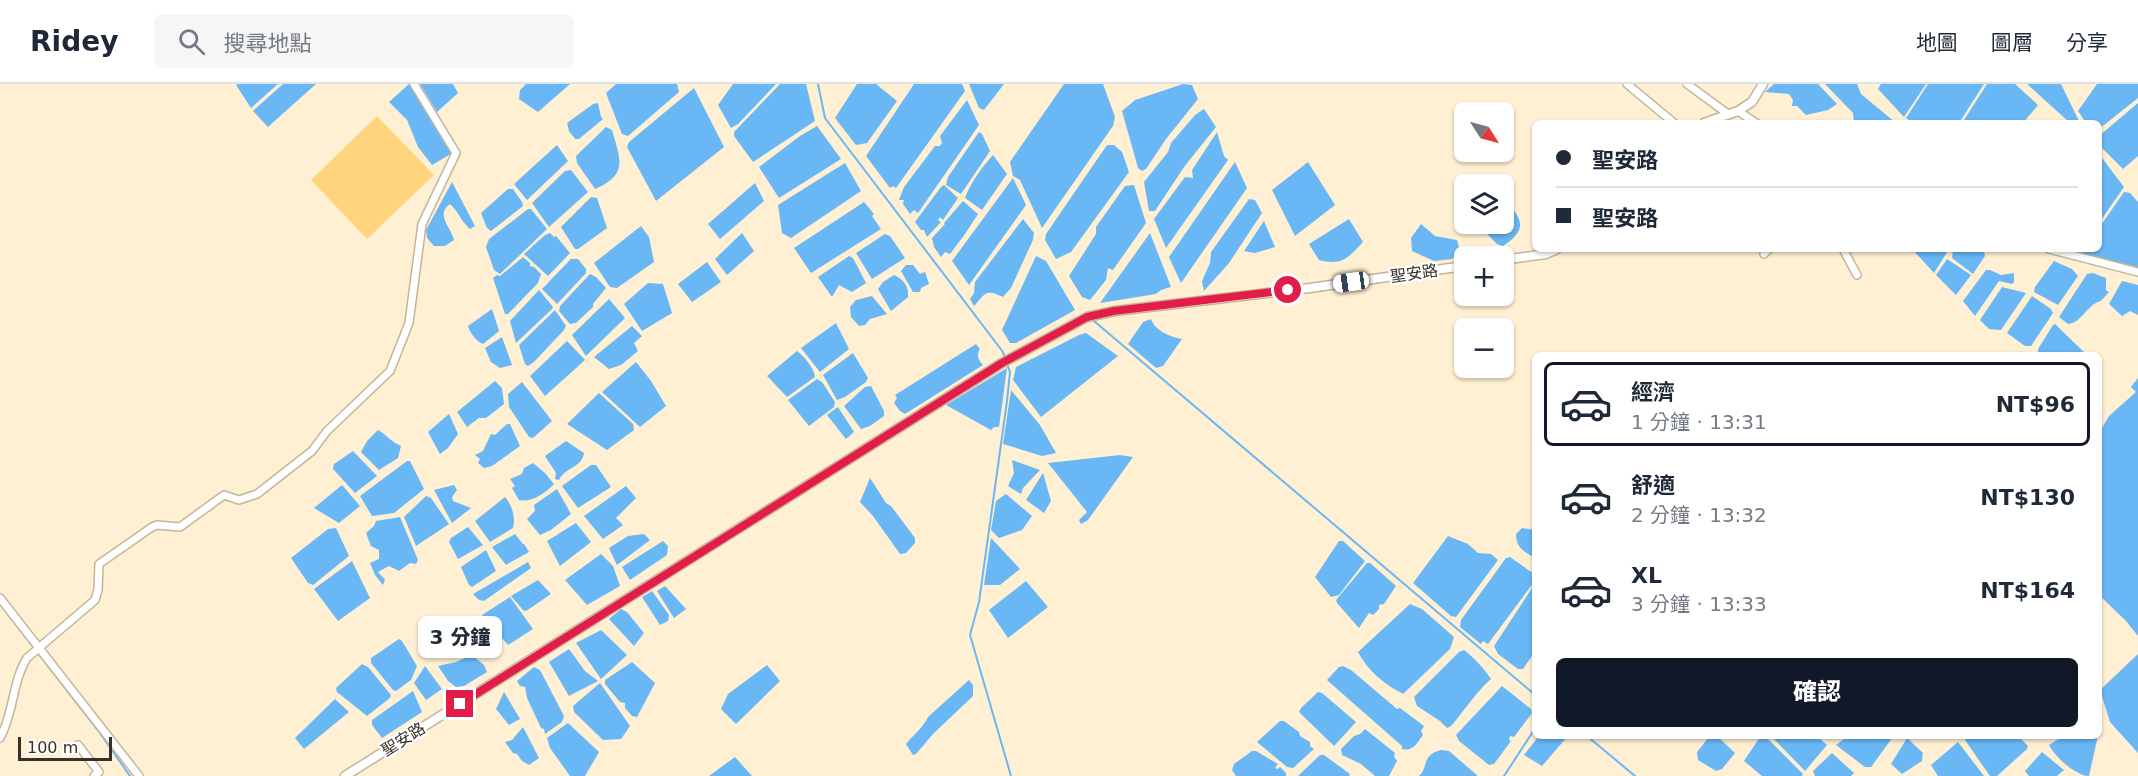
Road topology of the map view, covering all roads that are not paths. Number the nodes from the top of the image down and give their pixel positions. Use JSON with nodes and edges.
{"nodes":[{"id":1,"x":414,"y":84,"type":"edge"},
{"id":2,"x":1627,"y":84,"type":"edge"},
{"id":3,"x":1687,"y":84,"type":"edge"},
{"id":4,"x":1763,"y":84,"type":"edge"},
{"id":5,"x":1738,"y":111,"type":"junction"},
{"id":6,"x":1728,"y":114,"type":"junction"},
{"id":7,"x":1670,"y":120,"type":"edge"},
{"id":8,"x":1712,"y":120,"type":"edge"},
{"id":9,"x":1752,"y":120,"type":"edge"},
{"id":10,"x":1550,"y":252,"type":"edge"},
{"id":11,"x":1845,"y":252,"type":"edge"},
{"id":12,"x":2061,"y":252,"type":"edge"},
{"id":13,"x":1514,"y":258,"type":"edge"},
{"id":14,"x":1454,"y":267,"type":"edge"},
{"id":15,"x":2138,"y":272,"type":"edge"},
{"id":16,"x":1857,"y":275,"type":"dead end"},
{"id":17,"x":0,"y":598,"type":"edge"},
{"id":18,"x":37,"y":649,"type":"junction"},
{"id":19,"x":0,"y":738,"type":"edge"},
{"id":20,"x":78,"y":745,"type":"dead end"},
{"id":21,"x":97,"y":774,"type":"edge"},
{"id":22,"x":139,"y":776,"type":"edge"},
{"id":23,"x":345,"y":776,"type":"edge"}],
"edges":[{"from":1,"to":18,"type":"street"},
{"from":2,"to":7,"type":"street"},
{"from":3,"to":6,"type":"street"},
{"from":4,"to":5,"type":"street"},
{"from":5,"to":6,"type":"street"},
{"from":5,"to":9,"type":"street"},
{"from":6,"to":8,"type":"street"},
{"from":10,"to":13,"type":"street"},
{"from":11,"to":16,"type":"street"},
{"from":12,"to":15,"type":"street"},
{"from":14,"to":23,"type":"street","name":"聖安路"},
{"from":17,"to":18,"type":"street"},
{"from":18,"to":19,"type":"street"},
{"from":18,"to":22,"type":"street"},
{"from":20,"to":21,"type":"street"}]}
